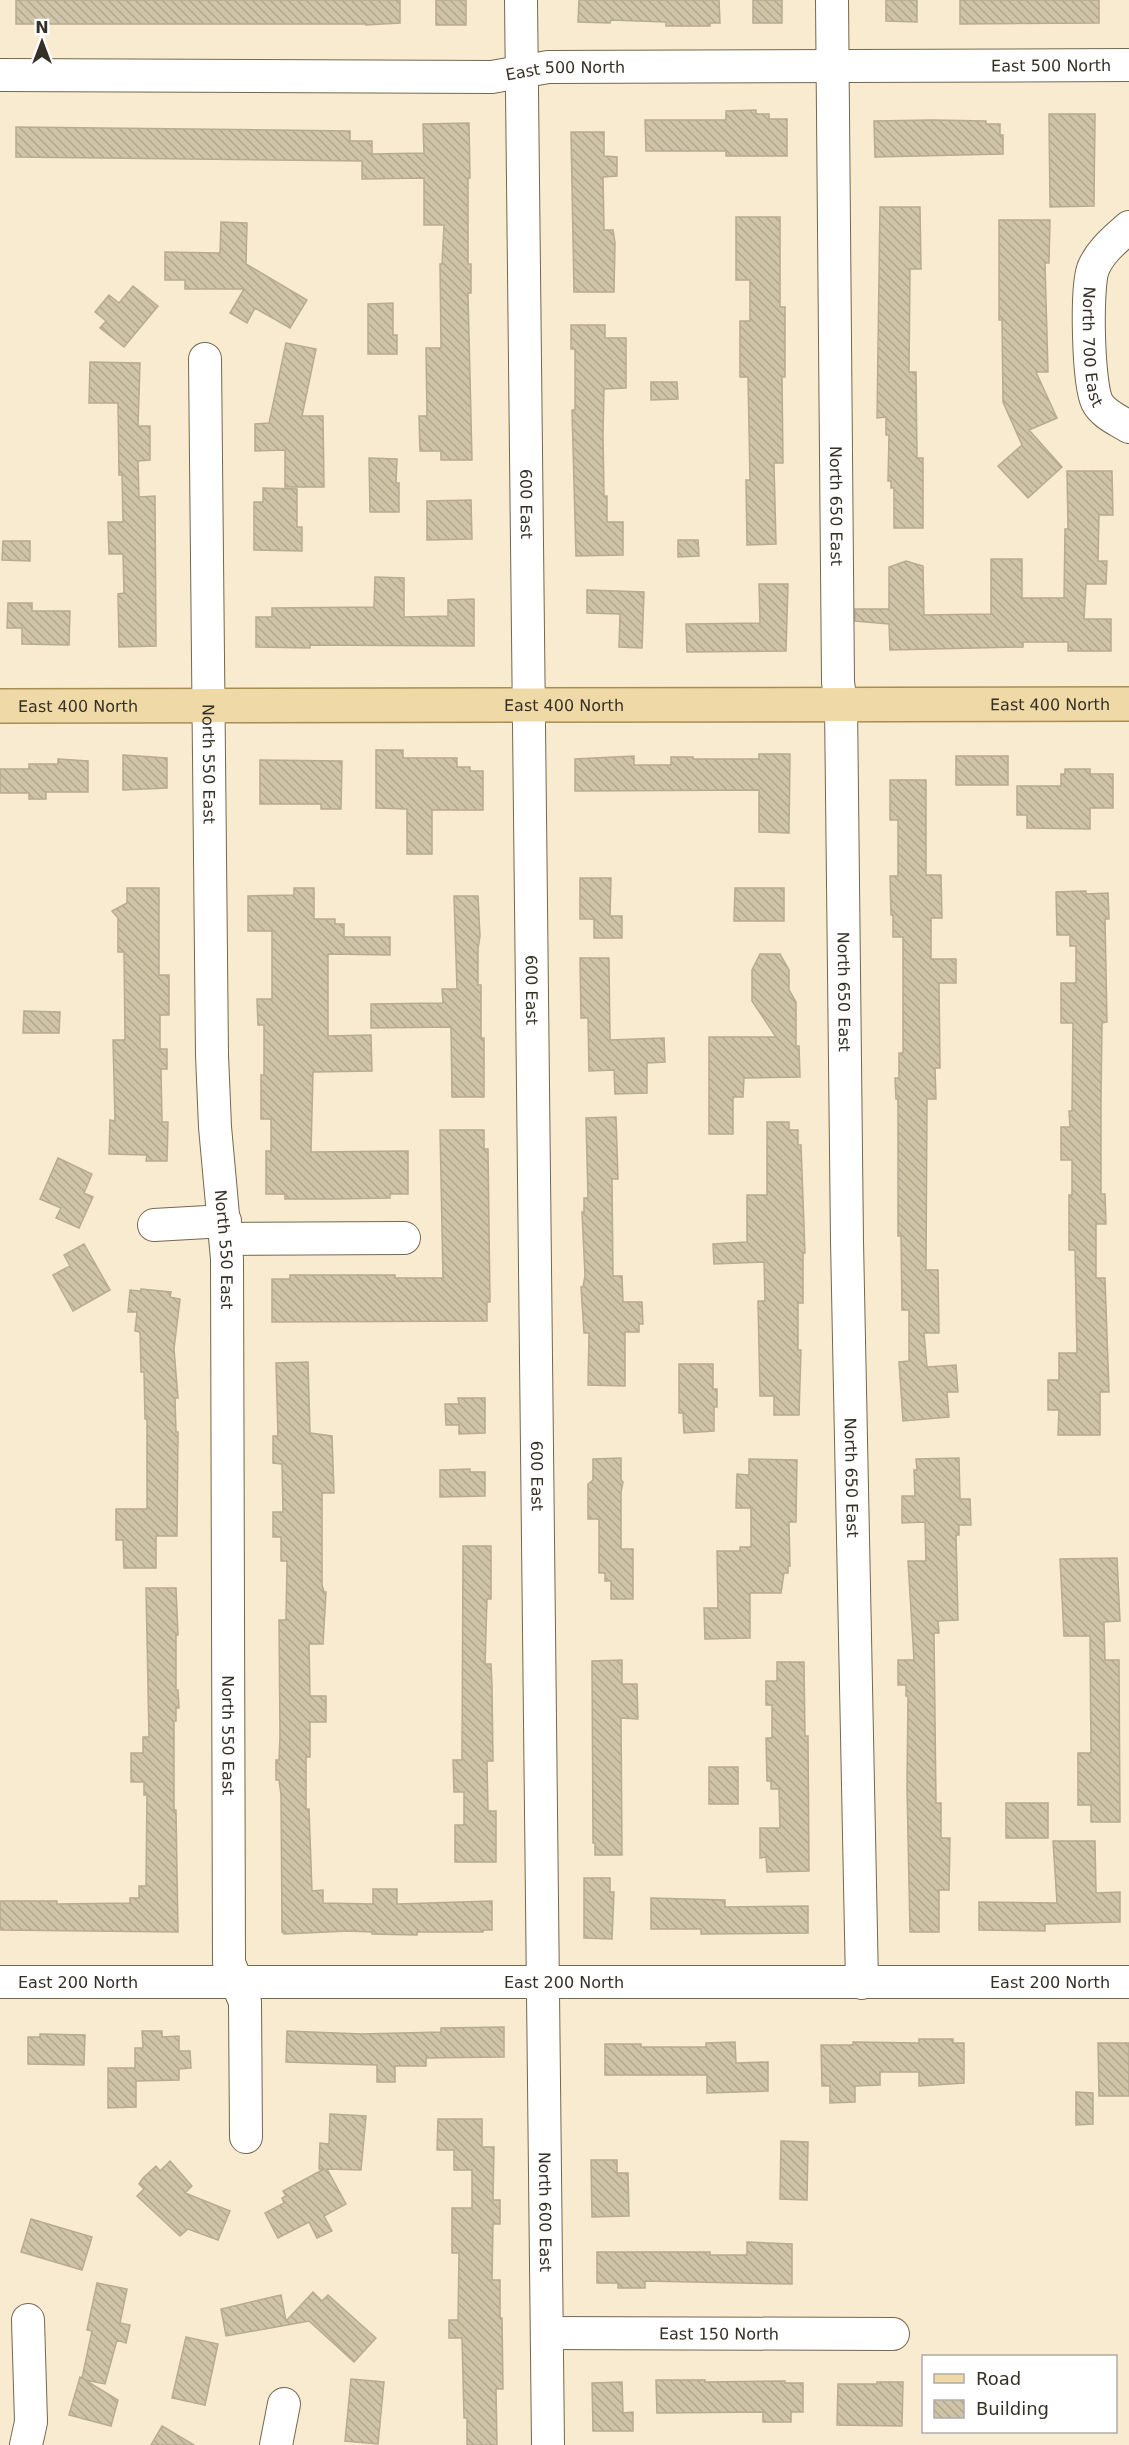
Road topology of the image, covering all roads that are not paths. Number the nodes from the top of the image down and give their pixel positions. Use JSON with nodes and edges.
{"nodes":[{"id":1,"x":521,"y":0,"type":"edge"},
{"id":2,"x":832,"y":0,"type":"edge"},
{"id":3,"x":1129,"y":65,"type":"edge"},
{"id":4,"x":832,"y":66,"type":"junction"},
{"id":5,"x":521,"y":72,"type":"junction"},
{"id":6,"x":0,"y":75,"type":"edge"},
{"id":7,"x":1129,"y":227,"type":"edge"},
{"id":8,"x":205,"y":359,"type":"dead end"},
{"id":9,"x":1129,"y":428,"type":"edge"},
{"id":10,"x":842,"y":704,"type":"junction"},
{"id":11,"x":1129,"y":704,"type":"edge"},
{"id":12,"x":0,"y":706,"type":"edge"},
{"id":13,"x":208,"y":706,"type":"junction"},
{"id":14,"x":528,"y":706,"type":"junction"},
{"id":15,"x":154,"y":1225,"type":"dead end"},
{"id":16,"x":225,"y":1230,"type":"junction"},
{"id":17,"x":404,"y":1238,"type":"dead end"},
{"id":18,"x":542,"y":1981,"type":"junction"},
{"id":19,"x":0,"y":1982,"type":"edge"},
{"id":20,"x":238,"y":1982,"type":"junction"},
{"id":21,"x":1129,"y":1982,"type":"edge"},
{"id":22,"x":862,"y":1983,"type":"junction"},
{"id":23,"x":246,"y":2137,"type":"dead end"},
{"id":24,"x":28,"y":2320,"type":"dead end"},
{"id":25,"x":547,"y":2333,"type":"junction"},
{"id":26,"x":893,"y":2334,"type":"dead end"},
{"id":27,"x":284,"y":2404,"type":"dead end"},
{"id":28,"x":0,"y":2439,"type":"edge"},
{"id":29,"x":17,"y":2445,"type":"edge"},
{"id":30,"x":26,"y":2445,"type":"edge"},
{"id":31,"x":276,"y":2445,"type":"edge"},
{"id":32,"x":548,"y":2445,"type":"edge"}],
"edges":[{"from":1,"to":5,"type":"street","name":"600 East"},
{"from":2,"to":4,"type":"street","name":"North 650 East"},
{"from":3,"to":4,"type":"street","name":"East 500 North"},
{"from":4,"to":5,"type":"street","name":"East 500 North"},
{"from":4,"to":10,"type":"street","name":"North 650 East"},
{"from":5,"to":6,"type":"street","name":"East 500 North"},
{"from":5,"to":14,"type":"street","name":"600 East"},
{"from":7,"to":9,"type":"street","name":"North 700 East"},
{"from":8,"to":13,"type":"street","name":"North 550 East"},
{"from":10,"to":11,"type":"main road","name":"East 400 North"},
{"from":10,"to":14,"type":"main road","name":"East 400 North"},
{"from":10,"to":22,"type":"street","name":"North 650 East"},
{"from":12,"to":13,"type":"main road","name":"East 400 North"},
{"from":13,"to":14,"type":"main road","name":"East 400 North"},
{"from":13,"to":16,"type":"street","name":"North 550 East"},
{"from":14,"to":18,"type":"street","name":"600 East"},
{"from":15,"to":16,"type":"street"},
{"from":16,"to":17,"type":"street"},
{"from":16,"to":20,"type":"street","name":"North 550 East"},
{"from":18,"to":20,"type":"street","name":"East 200 North"},
{"from":18,"to":22,"type":"street","name":"East 200 North"},
{"from":18,"to":25,"type":"street","name":"North 600 East"},
{"from":19,"to":20,"type":"street","name":"East 200 North"},
{"from":20,"to":23,"type":"street","name":"North 550 East"},
{"from":21,"to":22,"type":"street","name":"East 200 North"},
{"from":24,"to":30,"type":"street"},
{"from":25,"to":26,"type":"street","name":"East 150 North"},
{"from":25,"to":32,"type":"street","name":"North 600 East"},
{"from":27,"to":31,"type":"street"},
{"from":28,"to":29,"type":"street"}]}
